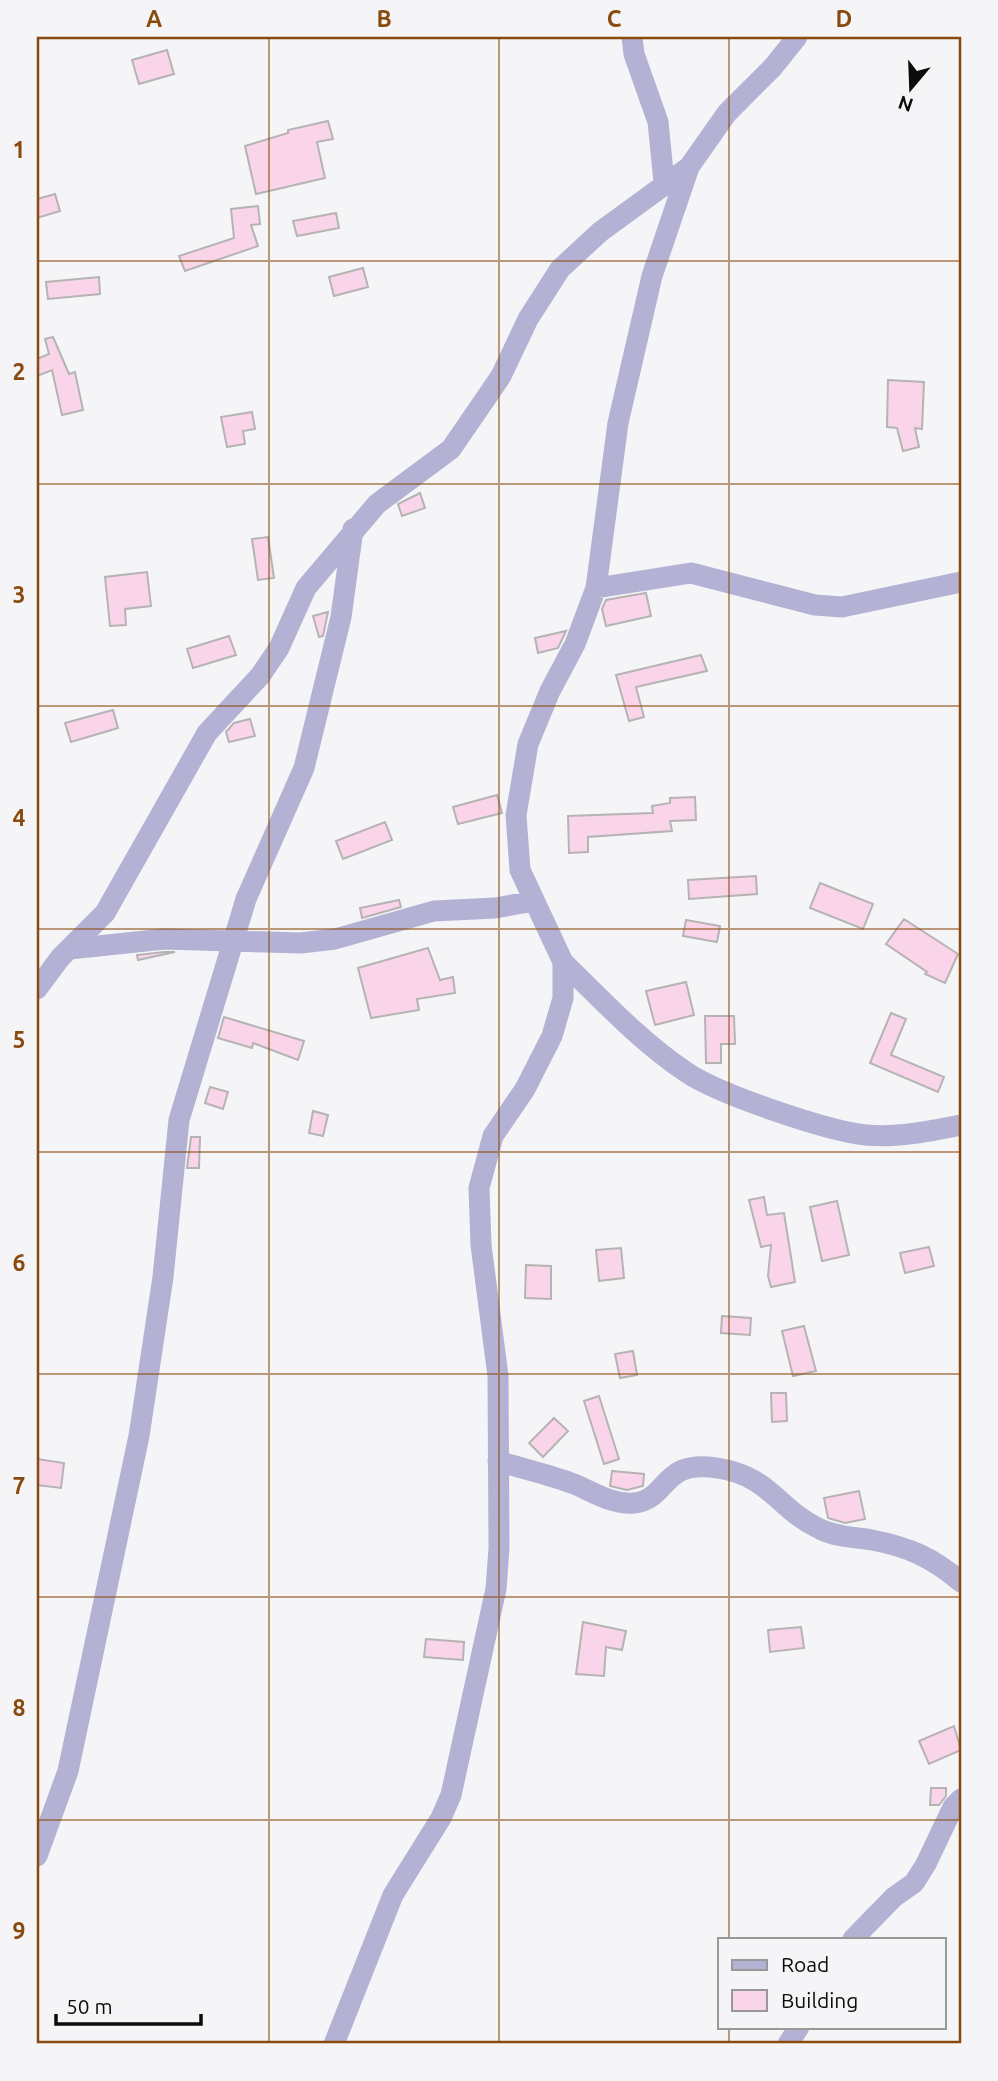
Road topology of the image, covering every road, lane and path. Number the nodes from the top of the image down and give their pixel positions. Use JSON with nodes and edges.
{"nodes":[{"id":1,"x":632,"y":37,"type":"edge"},
{"id":2,"x":797,"y":37,"type":"edge"},
{"id":3,"x":690,"y":167,"type":"junction"},
{"id":4,"x":664,"y":182,"type":"junction"},
{"id":5,"x":353,"y":529,"type":"junction"},
{"id":6,"x":961,"y":582,"type":"edge"},
{"id":7,"x":596,"y":588,"type":"junction"},
{"id":8,"x":534,"y":901,"type":"junction"},
{"id":9,"x":235,"y":940,"type":"junction"},
{"id":10,"x":70,"y":949,"type":"junction"},
{"id":11,"x":563,"y":962,"type":"junction"},
{"id":12,"x":37,"y":989,"type":"edge"},
{"id":13,"x":961,"y":1125,"type":"edge"},
{"id":14,"x":498,"y":1461,"type":"junction"},
{"id":15,"x":961,"y":1582,"type":"edge"},
{"id":16,"x":961,"y":1798,"type":"edge"},
{"id":17,"x":37,"y":1856,"type":"edge"},
{"id":18,"x":854,"y":1938,"type":"edge"},
{"id":19,"x":798,"y":2028,"type":"edge"},
{"id":20,"x":334,"y":2044,"type":"edge"},
{"id":21,"x":788,"y":2044,"type":"edge"}],
"edges":[{"from":1,"to":4,"type":"street"},
{"from":2,"to":3,"type":"street"},
{"from":3,"to":4,"type":"street"},
{"from":3,"to":7,"type":"street"},
{"from":4,"to":5,"type":"street"},
{"from":5,"to":9,"type":"street"},
{"from":5,"to":10,"type":"street"},
{"from":6,"to":7,"type":"street"},
{"from":7,"to":8,"type":"street"},
{"from":8,"to":9,"type":"street"},
{"from":8,"to":11,"type":"street"},
{"from":9,"to":10,"type":"street"},
{"from":9,"to":17,"type":"street"},
{"from":10,"to":12,"type":"street"},
{"from":11,"to":13,"type":"street"},
{"from":11,"to":14,"type":"street"},
{"from":14,"to":15,"type":"street"},
{"from":14,"to":20,"type":"street"},
{"from":16,"to":18,"type":"street"},
{"from":19,"to":21,"type":"street"}]}
